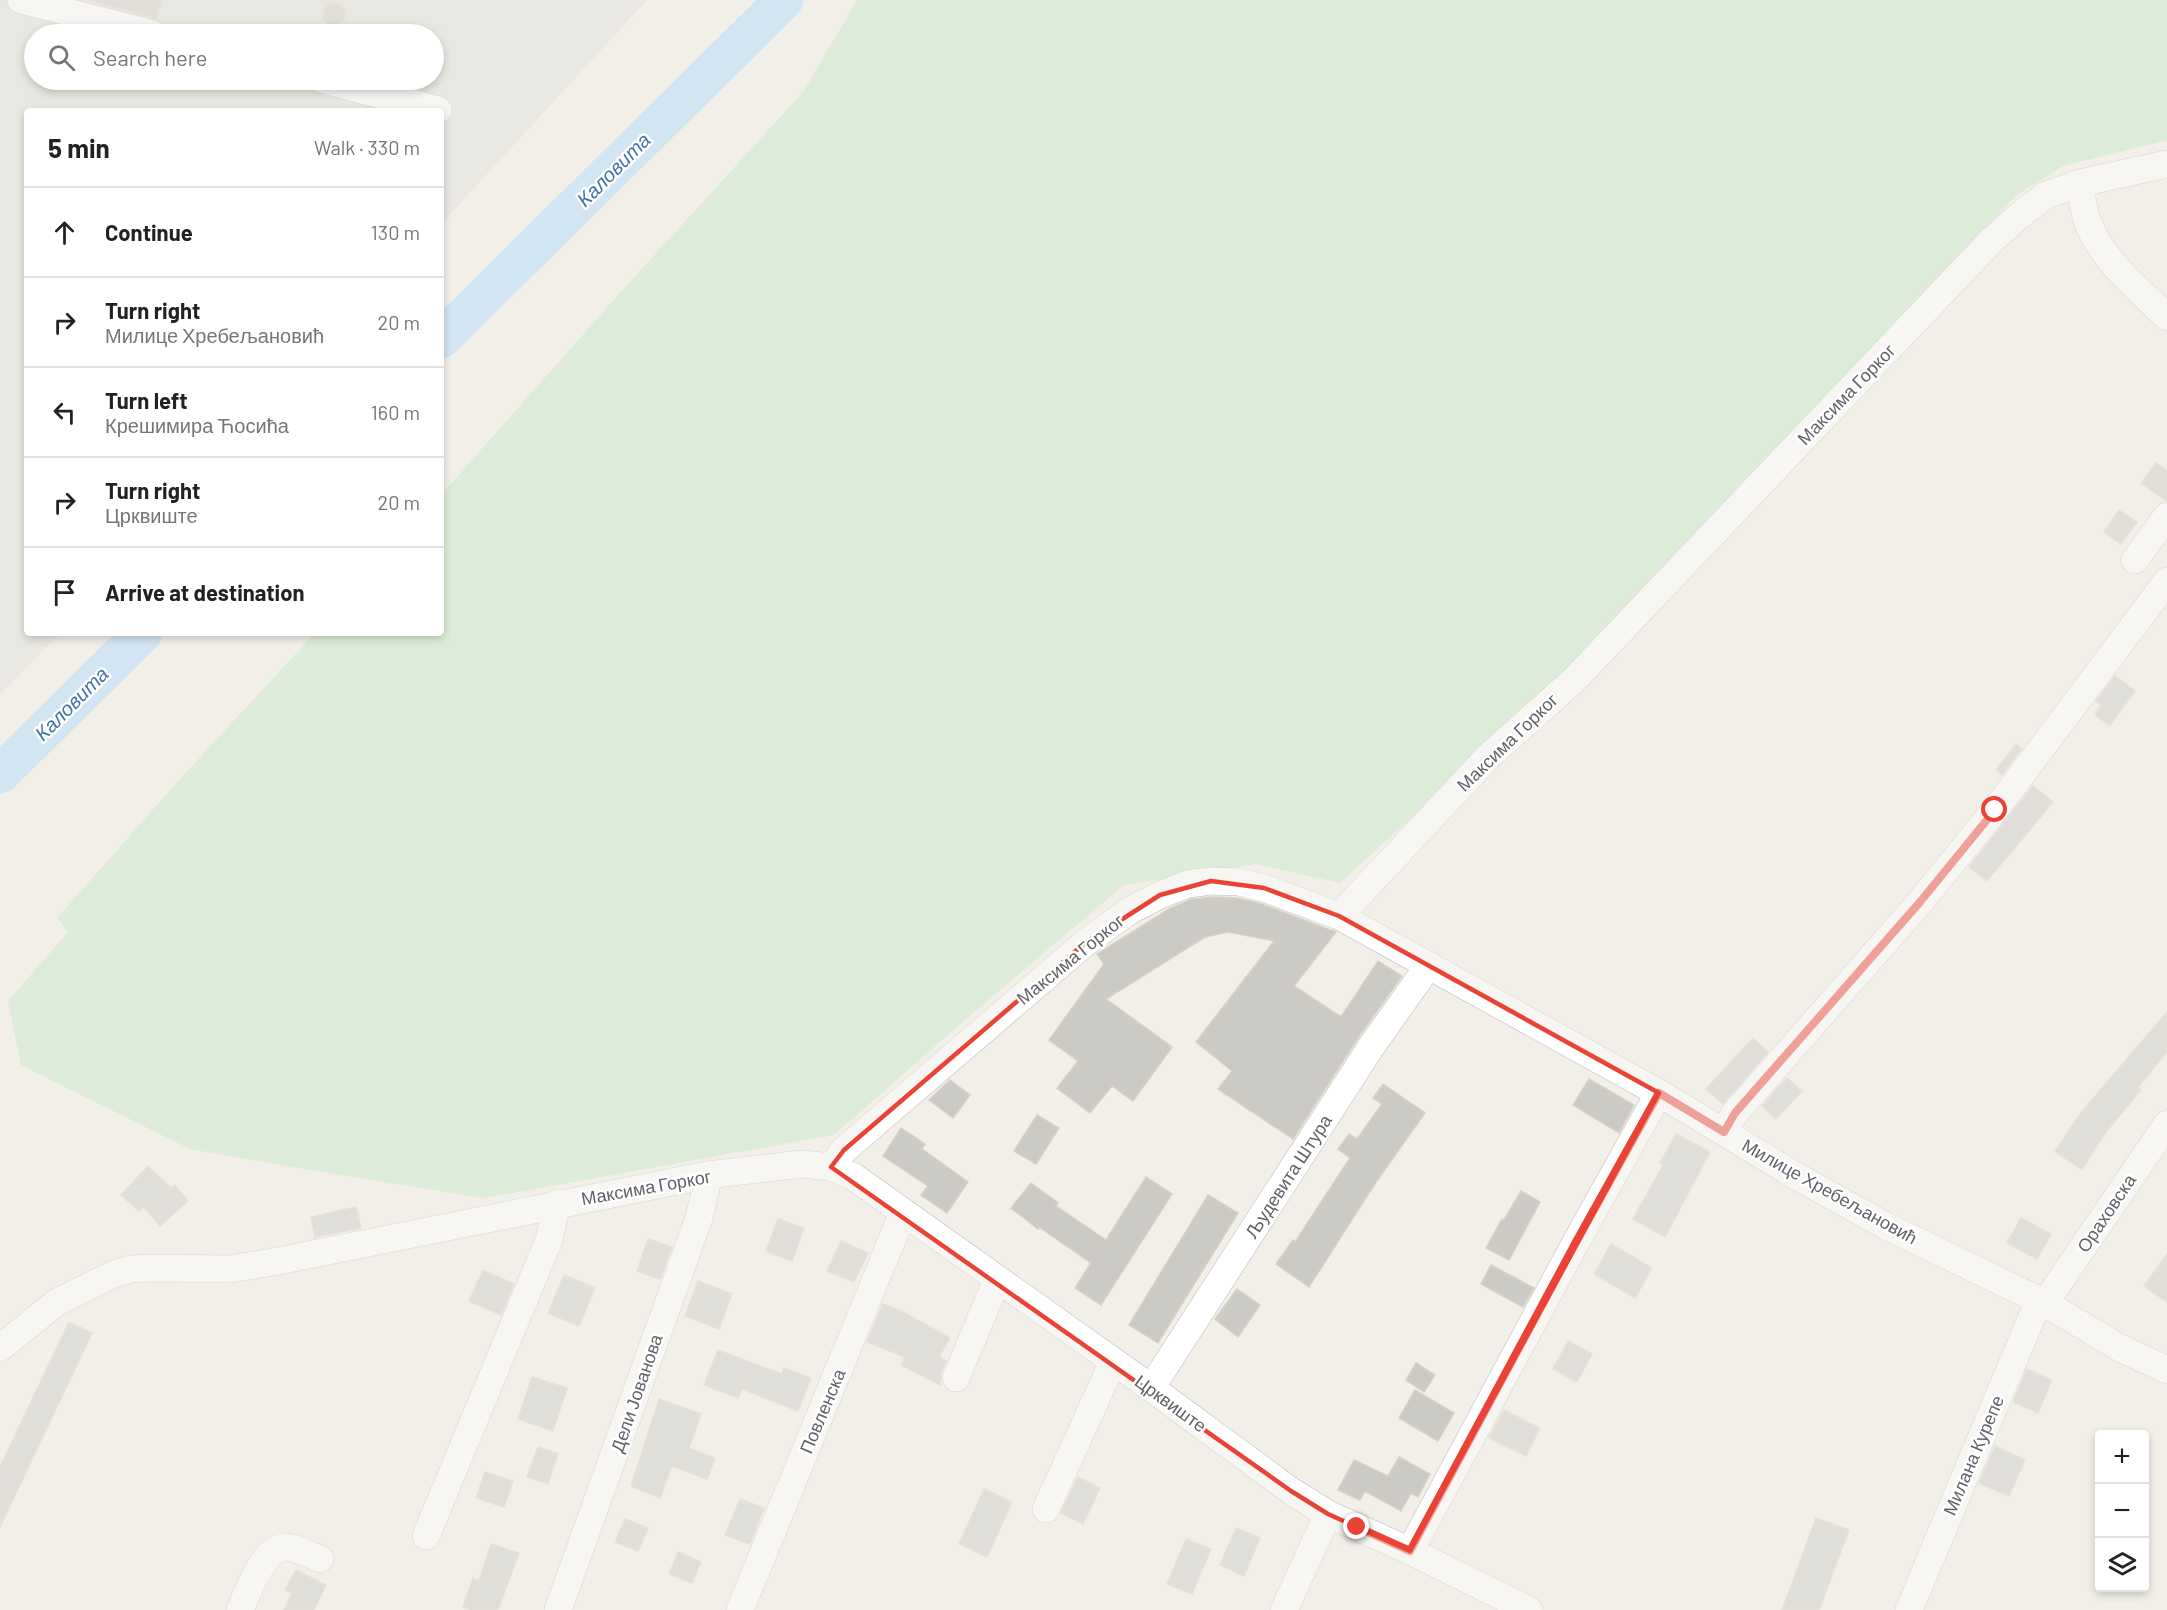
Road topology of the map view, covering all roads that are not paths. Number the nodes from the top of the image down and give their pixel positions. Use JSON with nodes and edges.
{"nodes":[{"id":1,"x":21,"y":0,"type":"edge"},
{"id":2,"x":114,"y":24,"type":"edge"},
{"id":3,"x":362,"y":90,"type":"edge"},
{"id":4,"x":430,"y":108,"type":"edge"},
{"id":5,"x":2167,"y":164,"type":"edge"},
{"id":6,"x":2080,"y":183,"type":"junction"},
{"id":7,"x":2167,"y":317,"type":"edge"},
{"id":8,"x":2167,"y":516,"type":"edge"},
{"id":9,"x":2135,"y":560,"type":"dead end"},
{"id":10,"x":2167,"y":581,"type":"edge"},
{"id":11,"x":1339,"y":916,"type":"junction"},
{"id":12,"x":1429,"y":965,"type":"junction"},
{"id":13,"x":1659,"y":1093,"type":"junction"},
{"id":14,"x":2167,"y":1124,"type":"edge"},
{"id":15,"x":1724,"y":1132,"type":"junction"},
{"id":16,"x":831,"y":1167,"type":"junction"},
{"id":17,"x":707,"y":1175,"type":"junction"},
{"id":18,"x":557,"y":1203,"type":"junction"},
{"id":19,"x":903,"y":1213,"type":"junction"},
{"id":20,"x":997,"y":1280,"type":"junction"},
{"id":21,"x":2042,"y":1301,"type":"junction"},
{"id":22,"x":0,"y":1348,"type":"edge"},
{"id":23,"x":1113,"y":1362,"type":"junction"},
{"id":24,"x":2167,"y":1370,"type":"edge"},
{"id":25,"x":956,"y":1378,"type":"dead end"},
{"id":26,"x":1150,"y":1388,"type":"junction"},
{"id":27,"x":1046,"y":1509,"type":"dead end"},
{"id":28,"x":1328,"y":1514,"type":"junction"},
{"id":29,"x":426,"y":1536,"type":"dead end"},
{"id":30,"x":1410,"y":1551,"type":"junction"},
{"id":31,"x":320,"y":1559,"type":"dead end"},
{"id":32,"x":240,"y":1610,"type":"edge"},
{"id":33,"x":558,"y":1610,"type":"edge"},
{"id":34,"x":740,"y":1610,"type":"edge"},
{"id":35,"x":1284,"y":1610,"type":"edge"},
{"id":36,"x":1529,"y":1610,"type":"edge"},
{"id":37,"x":1909,"y":1610,"type":"edge"}],
"edges":[{"from":1,"to":2,"type":"street"},
{"from":3,"to":4,"type":"street"},
{"from":5,"to":6,"type":"street","name":"Максима Горког"},
{"from":6,"to":7,"type":"street"},
{"from":6,"to":11,"type":"street","name":"Максима Горког"},
{"from":8,"to":9,"type":"street"},
{"from":10,"to":15,"type":"street"},
{"from":11,"to":12,"type":"street","name":"Милице Хребељановић"},
{"from":11,"to":16,"type":"street","name":"Максима Горког"},
{"from":12,"to":13,"type":"street","name":"Милице Хребељановић"},
{"from":12,"to":26,"type":"street","name":"Људевита Штура"},
{"from":13,"to":15,"type":"street","name":"Милице Хребељановић"},
{"from":13,"to":30,"type":"street"},
{"from":14,"to":21,"type":"street","name":"Ораховска"},
{"from":15,"to":21,"type":"street","name":"Милице Хребељановић"},
{"from":16,"to":17,"type":"street","name":"Максима Горког"},
{"from":16,"to":19,"type":"street","name":"Црквиште"},
{"from":17,"to":18,"type":"street","name":"Максима Горког"},
{"from":17,"to":33,"type":"street","name":"Дели Јованова"},
{"from":18,"to":22,"type":"street","name":"Максима Горког"},
{"from":18,"to":29,"type":"street"},
{"from":19,"to":20,"type":"street","name":"Црквиште"},
{"from":19,"to":34,"type":"street","name":"Повленска"},
{"from":20,"to":23,"type":"street","name":"Црквиште"},
{"from":20,"to":25,"type":"street"},
{"from":21,"to":24,"type":"street","name":"Милице Хребељановић"},
{"from":21,"to":37,"type":"street","name":"Милана Курепе"},
{"from":23,"to":26,"type":"street","name":"Црквиште"},
{"from":23,"to":27,"type":"street"},
{"from":26,"to":28,"type":"street","name":"Црквиште"},
{"from":28,"to":30,"type":"street","name":"Црквиште"},
{"from":28,"to":35,"type":"street"},
{"from":30,"to":36,"type":"street","name":"Црквиште"},
{"from":31,"to":32,"type":"street"}]}
